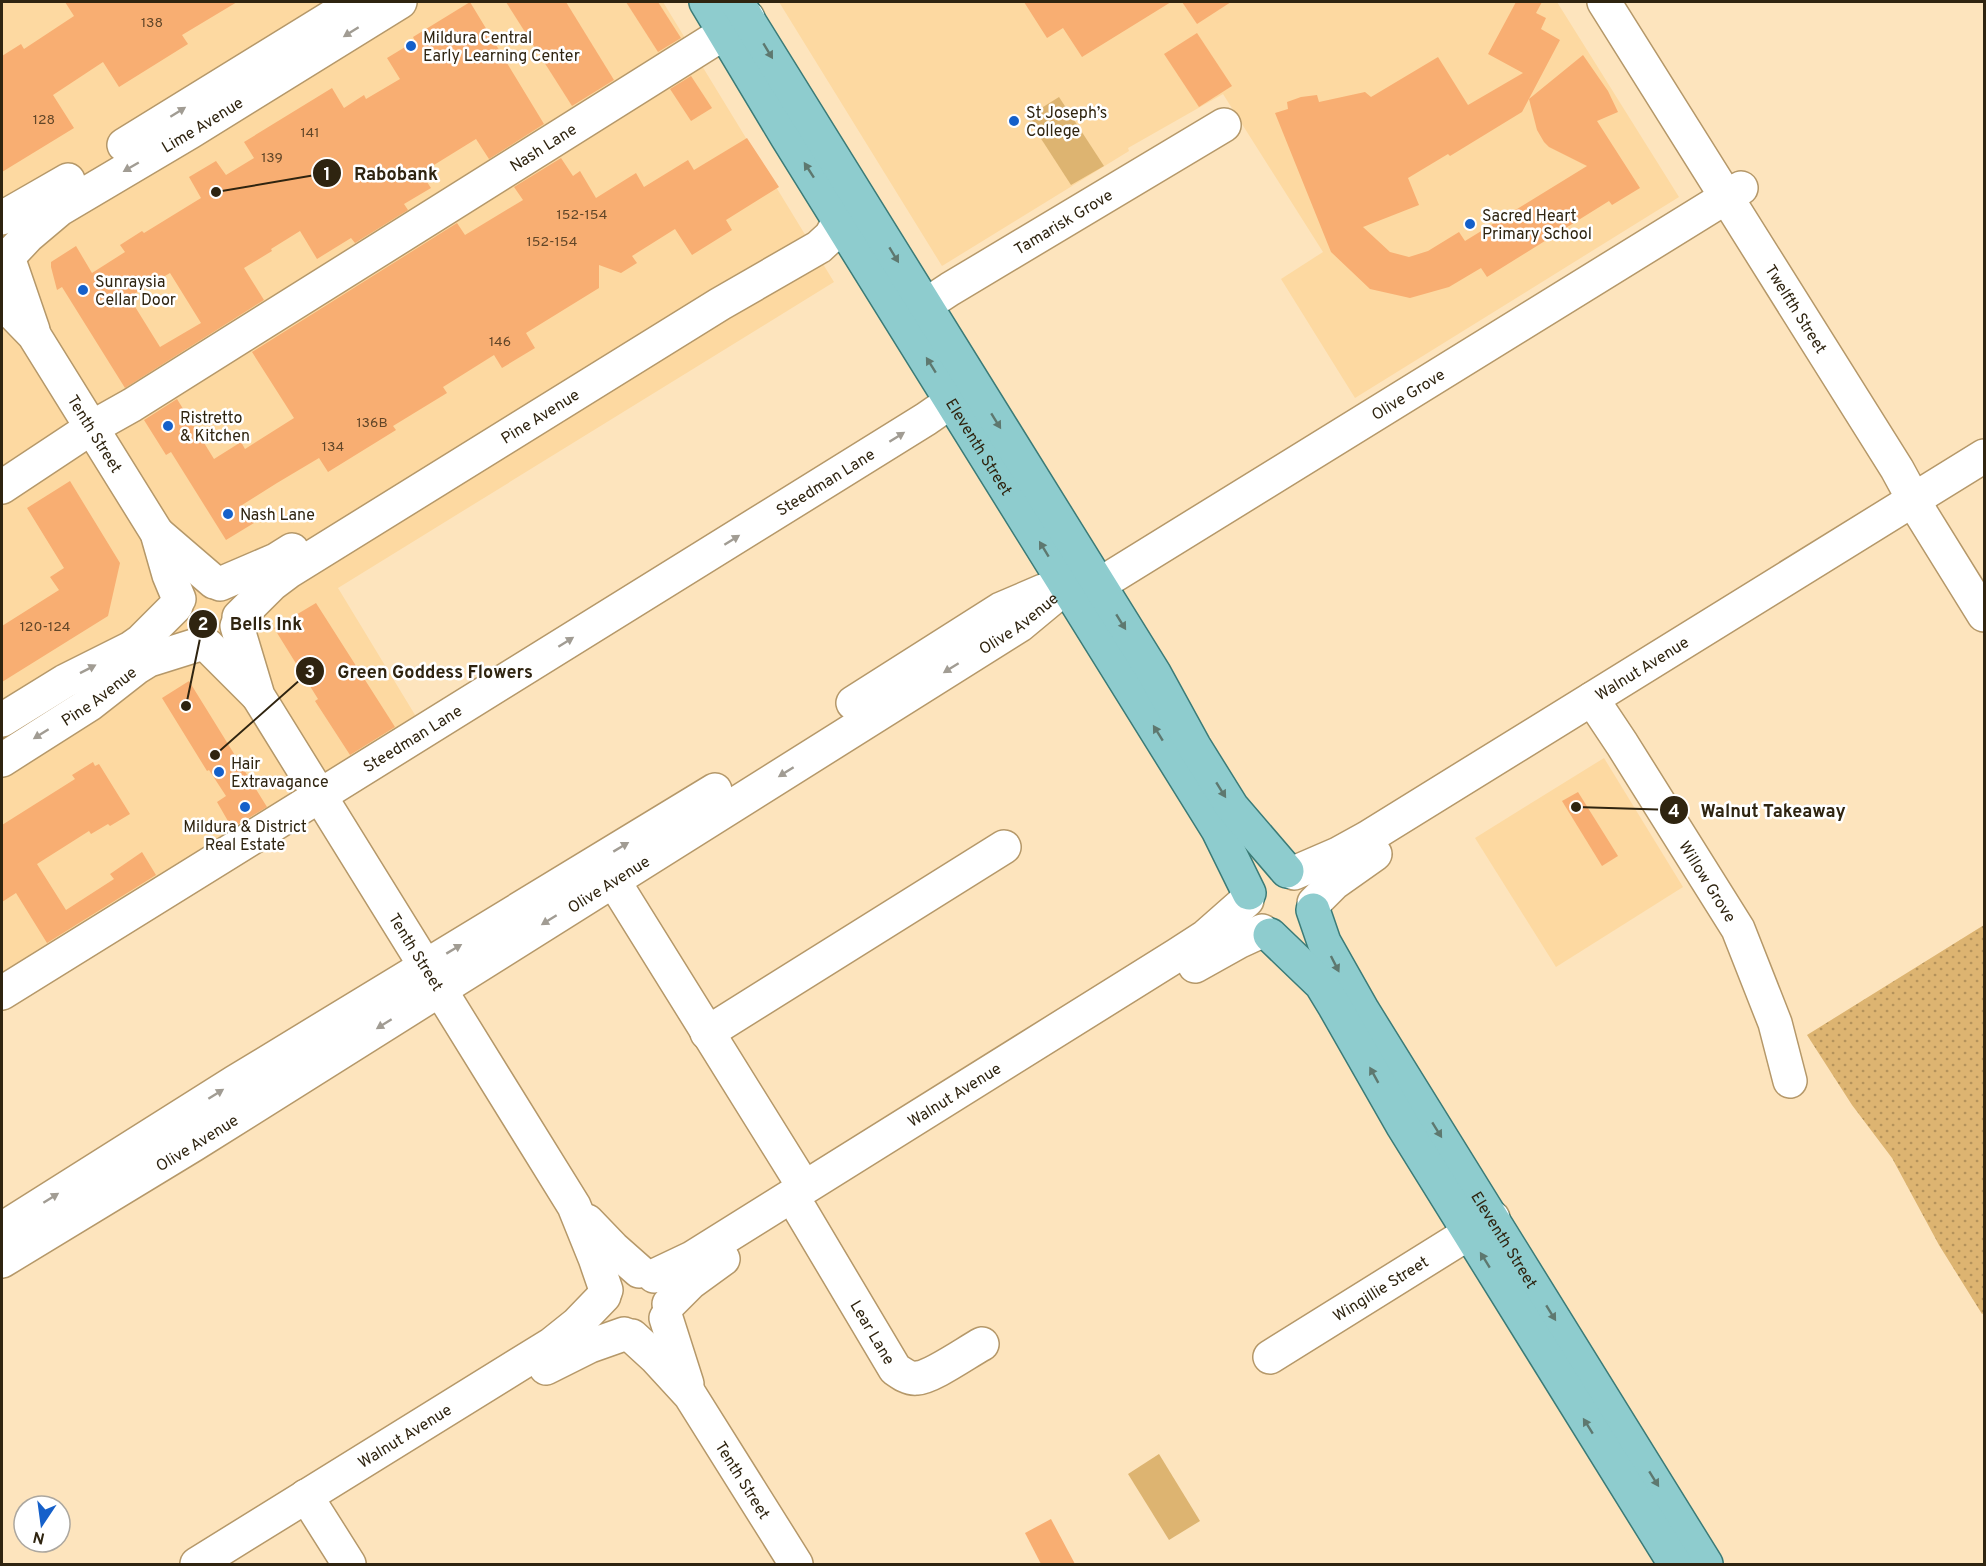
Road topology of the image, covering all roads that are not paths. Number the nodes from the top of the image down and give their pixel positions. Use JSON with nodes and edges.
{"nodes":[{"id":1,"x":356,"y":2,"type":"edge"},
{"id":2,"x":400,"y":2,"type":"edge"},
{"id":3,"x":706,"y":2,"type":"edge"},
{"id":4,"x":1604,"y":2,"type":"edge"},
{"id":5,"x":1625,"y":2,"type":"edge"},
{"id":6,"x":737,"y":17,"type":"edge"},
{"id":7,"x":1224,"y":125,"type":"dead end"},
{"id":8,"x":1734,"y":193,"type":"junction"},
{"id":9,"x":852,"y":212,"type":"junction"},
{"id":10,"x":2,"y":218,"type":"edge"},
{"id":11,"x":6,"y":252,"type":"edge"},
{"id":12,"x":2,"y":302,"type":"edge"},
{"id":13,"x":913,"y":313,"type":"junction"},
{"id":14,"x":34,"y":335,"type":"junction"},
{"id":15,"x":964,"y":394,"type":"junction"},
{"id":16,"x":91,"y":428,"type":"junction"},
{"id":17,"x":1984,"y":456,"type":"edge"},
{"id":18,"x":1984,"y":478,"type":"edge"},
{"id":19,"x":2,"y":487,"type":"edge"},
{"id":20,"x":1927,"y":502,"type":"junction"},
{"id":21,"x":157,"y":533,"type":"junction"},
{"id":22,"x":1984,"y":574,"type":"edge"},
{"id":23,"x":218,"y":583,"type":"junction"},
{"id":24,"x":1080,"y":590,"type":"junction"},
{"id":25,"x":178,"y":602,"type":"junction"},
{"id":26,"x":1984,"y":615,"type":"edge"},
{"id":27,"x":238,"y":621,"type":"junction"},
{"id":28,"x":203,"y":645,"type":"junction"},
{"id":29,"x":258,"y":696,"type":"junction"},
{"id":30,"x":1597,"y":706,"type":"junction"},
{"id":31,"x":2,"y":720,"type":"edge"},
{"id":32,"x":2,"y":760,"type":"edge"},
{"id":33,"x":320,"y":795,"type":"junction"},
{"id":34,"x":1004,"y":847,"type":"dead end"},
{"id":35,"x":1291,"y":872,"type":"junction"},
{"id":36,"x":614,"y":880,"type":"junction"},
{"id":37,"x":1248,"y":897,"type":"junction"},
{"id":38,"x":1314,"y":906,"type":"junction"},
{"id":39,"x":1266,"y":933,"type":"junction"},
{"id":40,"x":432,"y":978,"type":"junction"},
{"id":41,"x":2,"y":993,"type":"edge"},
{"id":42,"x":707,"y":1033,"type":"junction"},
{"id":43,"x":1790,"y":1081,"type":"dead end"},
{"id":44,"x":802,"y":1199,"type":"junction"},
{"id":45,"x":574,"y":1206,"type":"junction"},
{"id":46,"x":1480,"y":1226,"type":"junction"},
{"id":47,"x":2,"y":1229,"type":"edge"},
{"id":48,"x":2,"y":1261,"type":"edge"},
{"id":49,"x":646,"y":1273,"type":"junction"},
{"id":50,"x":605,"y":1293,"type":"junction"},
{"id":51,"x":667,"y":1311,"type":"junction"},
{"id":52,"x":628,"y":1335,"type":"junction"},
{"id":53,"x":982,"y":1344,"type":"dead end"},
{"id":54,"x":1270,"y":1357,"type":"dead end"},
{"id":55,"x":690,"y":1395,"type":"junction"},
{"id":56,"x":311,"y":1504,"type":"junction"},
{"id":57,"x":197,"y":1564,"type":"edge"},
{"id":58,"x":231,"y":1564,"type":"edge"},
{"id":59,"x":350,"y":1564,"type":"edge"},
{"id":60,"x":796,"y":1564,"type":"edge"},
{"id":61,"x":1674,"y":1564,"type":"edge"},
{"id":62,"x":1706,"y":1564,"type":"edge"}],
"edges":[{"from":10,"to":1,"type":"street","name":"Lime Avenue","one_way":true},
{"from":2,"to":11,"type":"street","name":"Lime Avenue","one_way":true},
{"from":3,"to":6,"type":"main road","name":"Eleventh Street"},
{"from":4,"to":8,"type":"street","name":"Twelfth Street"},
{"from":5,"to":8,"type":"street","name":"Twelfth Street"},
{"from":6,"to":9,"type":"main road","name":"Eleventh Street"},
{"from":6,"to":16,"type":"street","name":"Nash Lane"},
{"from":7,"to":13,"type":"street","name":"Tamarisk Grove"},
{"from":8,"to":20,"type":"street","name":"Twelfth Street"},
{"from":8,"to":24,"type":"street","name":"Olive Grove"},
{"from":9,"to":13,"type":"main road","name":"Eleventh Street"},
{"from":9,"to":23,"type":"street","name":"Pine Avenue"},
{"from":9,"to":27,"type":"street","name":"Pine Avenue"},
{"from":11,"to":14,"type":"street","name":"Tenth Street"},
{"from":12,"to":14,"type":"street","name":"Tenth Street"},
{"from":13,"to":15,"type":"main road","name":"Eleventh Street"},
{"from":14,"to":16,"type":"street","name":"Tenth Street"},
{"from":15,"to":24,"type":"main road","name":"Eleventh Street"},
{"from":33,"to":15,"type":"street","name":"Steedman Lane","one_way":true},
{"from":16,"to":19,"type":"street","name":"Nash Lane"},
{"from":16,"to":21,"type":"street","name":"Tenth Street"},
{"from":17,"to":20,"type":"street","name":"Walnut Avenue"},
{"from":18,"to":20,"type":"street","name":"Walnut Avenue"},
{"from":20,"to":22,"type":"street","name":"Twelfth Street"},
{"from":20,"to":26,"type":"street","name":"Twelfth Street"},
{"from":20,"to":30,"type":"street","name":"Walnut Avenue"},
{"from":21,"to":23,"type":"street","name":"Tenth Street"},
{"from":21,"to":25,"type":"street","name":"Tenth Street"},
{"from":23,"to":25,"type":"street"},
{"from":23,"to":27,"type":"street"},
{"from":24,"to":35,"type":"main road","name":"Eleventh Street","one_way":true},
{"from":24,"to":36,"type":"street","name":"Olive Avenue","one_way":true},
{"from":37,"to":24,"type":"main road","name":"Eleventh Street","one_way":true},
{"from":40,"to":24,"type":"street","name":"Olive Avenue","one_way":true},
{"from":25,"to":28,"type":"street"},
{"from":31,"to":25,"type":"street","name":"Pine Avenue","one_way":true},
{"from":27,"to":28,"type":"street"},
{"from":27,"to":29,"type":"street","name":"Tenth Street"},
{"from":28,"to":29,"type":"street","name":"Tenth Street"},
{"from":28,"to":32,"type":"street","name":"Pine Avenue","one_way":true},
{"from":29,"to":33,"type":"street","name":"Tenth Street"},
{"from":30,"to":35,"type":"street","name":"Walnut Avenue"},
{"from":30,"to":38,"type":"street","name":"Walnut Avenue"},
{"from":30,"to":43,"type":"street","name":"Willow Grove"},
{"from":33,"to":40,"type":"street","name":"Tenth Street"},
{"from":33,"to":41,"type":"street","name":"Steedman Lane"},
{"from":34,"to":42,"type":"street"},
{"from":35,"to":37,"type":"main road"},
{"from":35,"to":38,"type":"main road"},
{"from":36,"to":40,"type":"street","name":"Olive Avenue","one_way":true},
{"from":36,"to":42,"type":"street"},
{"from":37,"to":39,"type":"main road"},
{"from":37,"to":44,"type":"street","name":"Walnut Avenue"},
{"from":38,"to":39,"type":"main road"},
{"from":38,"to":46,"type":"main road","name":"Eleventh Street","one_way":true},
{"from":39,"to":44,"type":"street","name":"Walnut Avenue"},
{"from":46,"to":39,"type":"main road","name":"Eleventh Street","one_way":true},
{"from":40,"to":45,"type":"street","name":"Tenth Street"},
{"from":47,"to":40,"type":"street","name":"Olive Avenue","one_way":true},
{"from":40,"to":48,"type":"street","name":"Olive Avenue","one_way":true},
{"from":42,"to":44,"type":"street"},
{"from":44,"to":49,"type":"street","name":"Walnut Avenue"},
{"from":44,"to":51,"type":"street","name":"Walnut Avenue"},
{"from":44,"to":53,"type":"street","name":"Lear Lane"},
{"from":45,"to":49,"type":"street","name":"Tenth Street"},
{"from":45,"to":50,"type":"street","name":"Tenth Street"},
{"from":46,"to":54,"type":"street","name":"Wingillie Street"},
{"from":61,"to":46,"type":"main road","name":"Eleventh Street","one_way":true},
{"from":46,"to":62,"type":"main road","name":"Eleventh Street","one_way":true},
{"from":49,"to":50,"type":"street"},
{"from":49,"to":51,"type":"street"},
{"from":50,"to":52,"type":"street"},
{"from":50,"to":56,"type":"street","name":"Walnut Avenue"},
{"from":51,"to":52,"type":"street"},
{"from":51,"to":55,"type":"street","name":"Tenth Street"},
{"from":52,"to":55,"type":"street","name":"Tenth Street"},
{"from":52,"to":56,"type":"street","name":"Walnut Avenue"},
{"from":55,"to":60,"type":"street","name":"Tenth Street"},
{"from":56,"to":57,"type":"street","name":"Walnut Avenue"},
{"from":56,"to":58,"type":"street","name":"Walnut Avenue"},
{"from":56,"to":59,"type":"street"}]}
